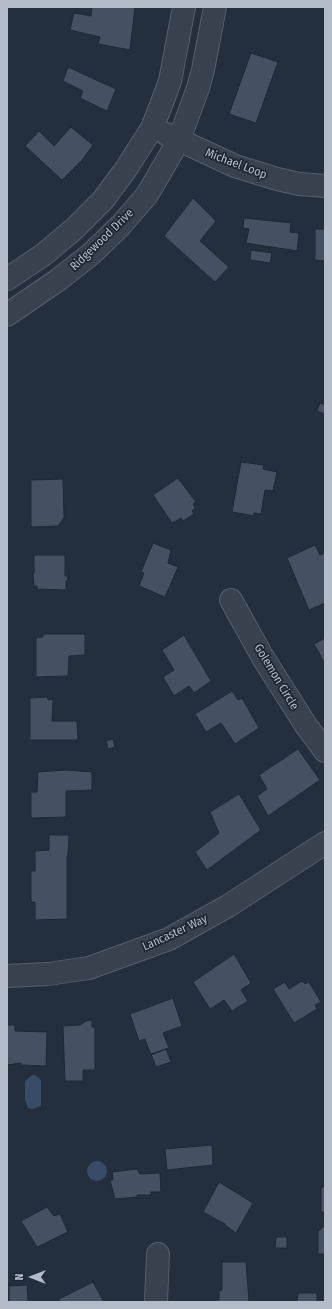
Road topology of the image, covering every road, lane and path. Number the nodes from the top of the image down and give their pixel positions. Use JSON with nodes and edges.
{"nodes":[{"id":1,"x":184,"y":7,"type":"edge"},
{"id":2,"x":215,"y":7,"type":"edge"},
{"id":3,"x":152,"y":128,"type":"junction"},
{"id":4,"x":179,"y":140,"type":"junction"},
{"id":5,"x":325,"y":186,"type":"edge"},
{"id":6,"x":7,"y":279,"type":"edge"},
{"id":7,"x":7,"y":315,"type":"edge"},
{"id":8,"x":231,"y":600,"type":"dead end"},
{"id":9,"x":325,"y":751,"type":"edge"},
{"id":10,"x":325,"y":843,"type":"edge"},
{"id":11,"x":7,"y":976,"type":"edge"},
{"id":12,"x":158,"y":1254,"type":"dead end"},
{"id":13,"x":156,"y":1302,"type":"edge"}],
"edges":[{"from":1,"to":3,"type":"street"},
{"from":2,"to":4,"type":"street","name":"Ridgewood Drive"},
{"from":3,"to":4,"type":"street","name":"Michael Loop"},
{"from":3,"to":6,"type":"street"},
{"from":4,"to":5,"type":"street","name":"Michael Loop"},
{"from":4,"to":7,"type":"street","name":"Ridgewood Drive"},
{"from":8,"to":9,"type":"street","name":"Golemon Circle"},
{"from":10,"to":11,"type":"street","name":"Lancaster Way"},
{"from":12,"to":13,"type":"street"}]}
